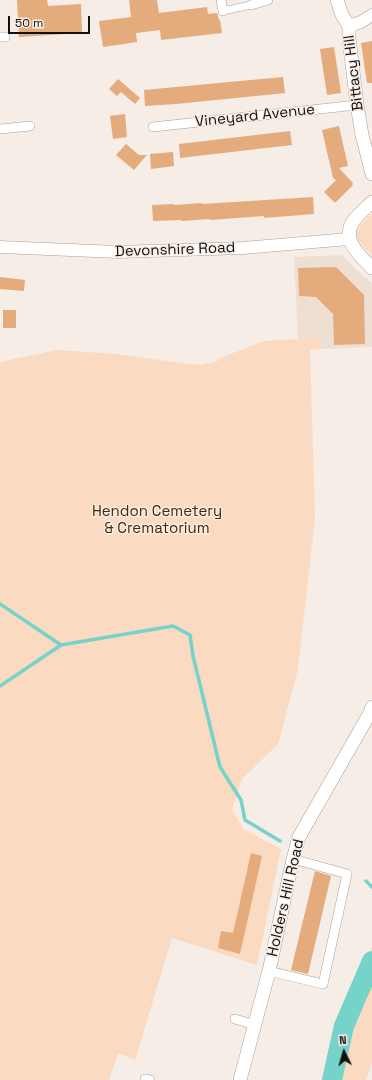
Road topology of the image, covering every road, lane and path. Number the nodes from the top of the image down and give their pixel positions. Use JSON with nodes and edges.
{"nodes":[{"id":1,"x":221,"y":0,"type":"edge"},
{"id":2,"x":268,"y":0,"type":"edge"},
{"id":3,"x":337,"y":0,"type":"edge"},
{"id":4,"x":251,"y":5,"type":"joint"},
{"id":5,"x":223,"y":12,"type":"joint"},
{"id":6,"x":372,"y":15,"type":"edge"},
{"id":7,"x":349,"y":26,"type":"junction"},
{"id":8,"x":357,"y":105,"type":"junction"},
{"id":9,"x":30,"y":126,"type":"dead end"},
{"id":10,"x":153,"y":127,"type":"dead end"},
{"id":11,"x":0,"y":128,"type":"edge"},
{"id":12,"x":369,"y":152,"type":"edge"},
{"id":13,"x":372,"y":174,"type":"edge"},
{"id":14,"x":372,"y":202,"type":"edge"},
{"id":15,"x":349,"y":238,"type":"junction"},
{"id":16,"x":0,"y":247,"type":"edge"},
{"id":17,"x":372,"y":268,"type":"edge"},
{"id":18,"x":372,"y":707,"type":"edge"},
{"id":19,"x":294,"y":859,"type":"junction"},
{"id":20,"x":269,"y":971,"type":"junction"},
{"id":21,"x":235,"y":1019,"type":"dead end"},
{"id":22,"x":255,"y":1025,"type":"junction"},
{"id":23,"x":240,"y":1080,"type":"edge"}],
"edges":[{"from":1,"to":5,"type":"street"},
{"from":2,"to":4,"type":"street"},
{"from":3,"to":7,"type":"main road","name":"Bittacy Hill"},
{"from":4,"to":5,"type":"street"},
{"from":6,"to":7,"type":"street"},
{"from":7,"to":8,"type":"main road","name":"Bittacy Hill"},
{"from":8,"to":10,"type":"street","name":"Vineyard Avenue"},
{"from":8,"to":12,"type":"main road","name":"Bittacy Hill"},
{"from":9,"to":11,"type":"street"},
{"from":12,"to":13,"type":"main road","name":"Bittacy Hill"},
{"from":14,"to":15,"type":"main road"},
{"from":15,"to":16,"type":"street","name":"Devonshire Road"},
{"from":15,"to":17,"type":"main road"},
{"from":18,"to":19,"type":"main road","name":"Holders Hill Road"},
{"from":19,"to":20,"type":"main road","name":"Holders Hill Road"},
{"from":19,"to":20,"type":"street"},
{"from":20,"to":22,"type":"main road","name":"Holders Hill Road"},
{"from":21,"to":22,"type":"street"},
{"from":22,"to":23,"type":"main road","name":"Holders Hill Road"}]}
